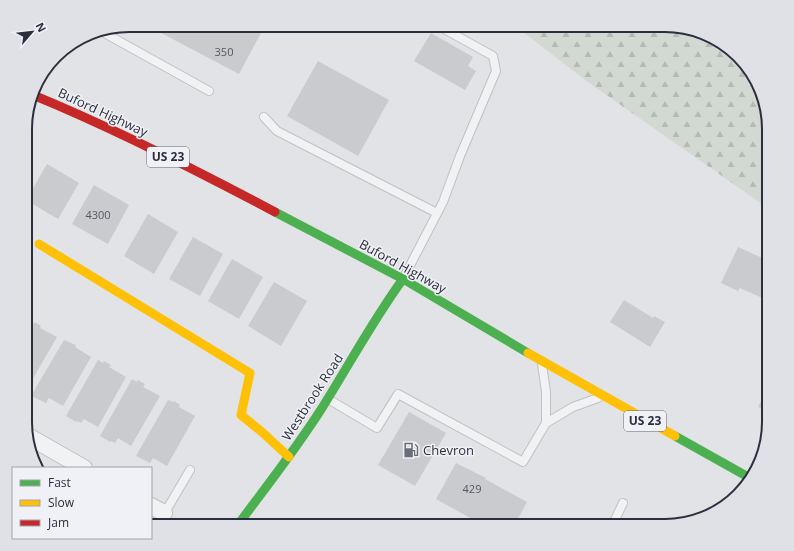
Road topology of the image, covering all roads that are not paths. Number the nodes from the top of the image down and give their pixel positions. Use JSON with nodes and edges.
{"nodes":[{"id":1,"x":450,"y":32,"type":"edge"},
{"id":2,"x":106,"y":35,"type":"edge"},
{"id":3,"x":209,"y":91,"type":"dead end"},
{"id":4,"x":37,"y":97,"type":"edge"},
{"id":5,"x":264,"y":117,"type":"dead end"},
{"id":6,"x":437,"y":213,"type":"junction"},
{"id":7,"x":39,"y":244,"type":"dead end"},
{"id":8,"x":403,"y":279,"type":"junction"},
{"id":9,"x":542,"y":361,"type":"junction"},
{"id":10,"x":602,"y":396,"type":"junction"},
{"id":11,"x":328,"y":398,"type":"junction"},
{"id":12,"x":546,"y":423,"type":"junction"},
{"id":13,"x":34,"y":439,"type":"edge"},
{"id":14,"x":289,"y":458,"type":"junction"},
{"id":15,"x":82,"y":467,"type":"edge"},
{"id":16,"x":190,"y":470,"type":"dead end"},
{"id":17,"x":746,"y":476,"type":"edge"},
{"id":18,"x":622,"y":503,"type":"dead end"},
{"id":19,"x":157,"y":515,"type":"edge"},
{"id":20,"x":242,"y":519,"type":"edge"},
{"id":21,"x":615,"y":519,"type":"edge"}],
"edges":[{"from":1,"to":6,"type":"lane"},
{"from":2,"to":3,"type":"lane"},
{"from":4,"to":8,"type":"main road","name":"Buford Highway","number":"US 23"},
{"from":5,"to":6,"type":"lane"},
{"from":6,"to":8,"type":"lane"},
{"from":7,"to":14,"type":"main road"},
{"from":8,"to":9,"type":"main road","name":"Buford Highway","number":"US 23"},
{"from":8,"to":11,"type":"main road","name":"Westbrook Road"},
{"from":9,"to":10,"type":"main road","name":"Buford Highway","number":"US 23"},
{"from":9,"to":12,"type":"lane"},
{"from":10,"to":12,"type":"lane"},
{"from":10,"to":17,"type":"main road","name":"Buford Highway","number":"US 23"},
{"from":11,"to":12,"type":"lane"},
{"from":11,"to":14,"type":"main road","name":"Westbrook Road"},
{"from":13,"to":15,"type":"street"},
{"from":14,"to":20,"type":"main road","name":"Westbrook Road"},
{"from":16,"to":19,"type":"lane"},
{"from":18,"to":21,"type":"lane"}]}
